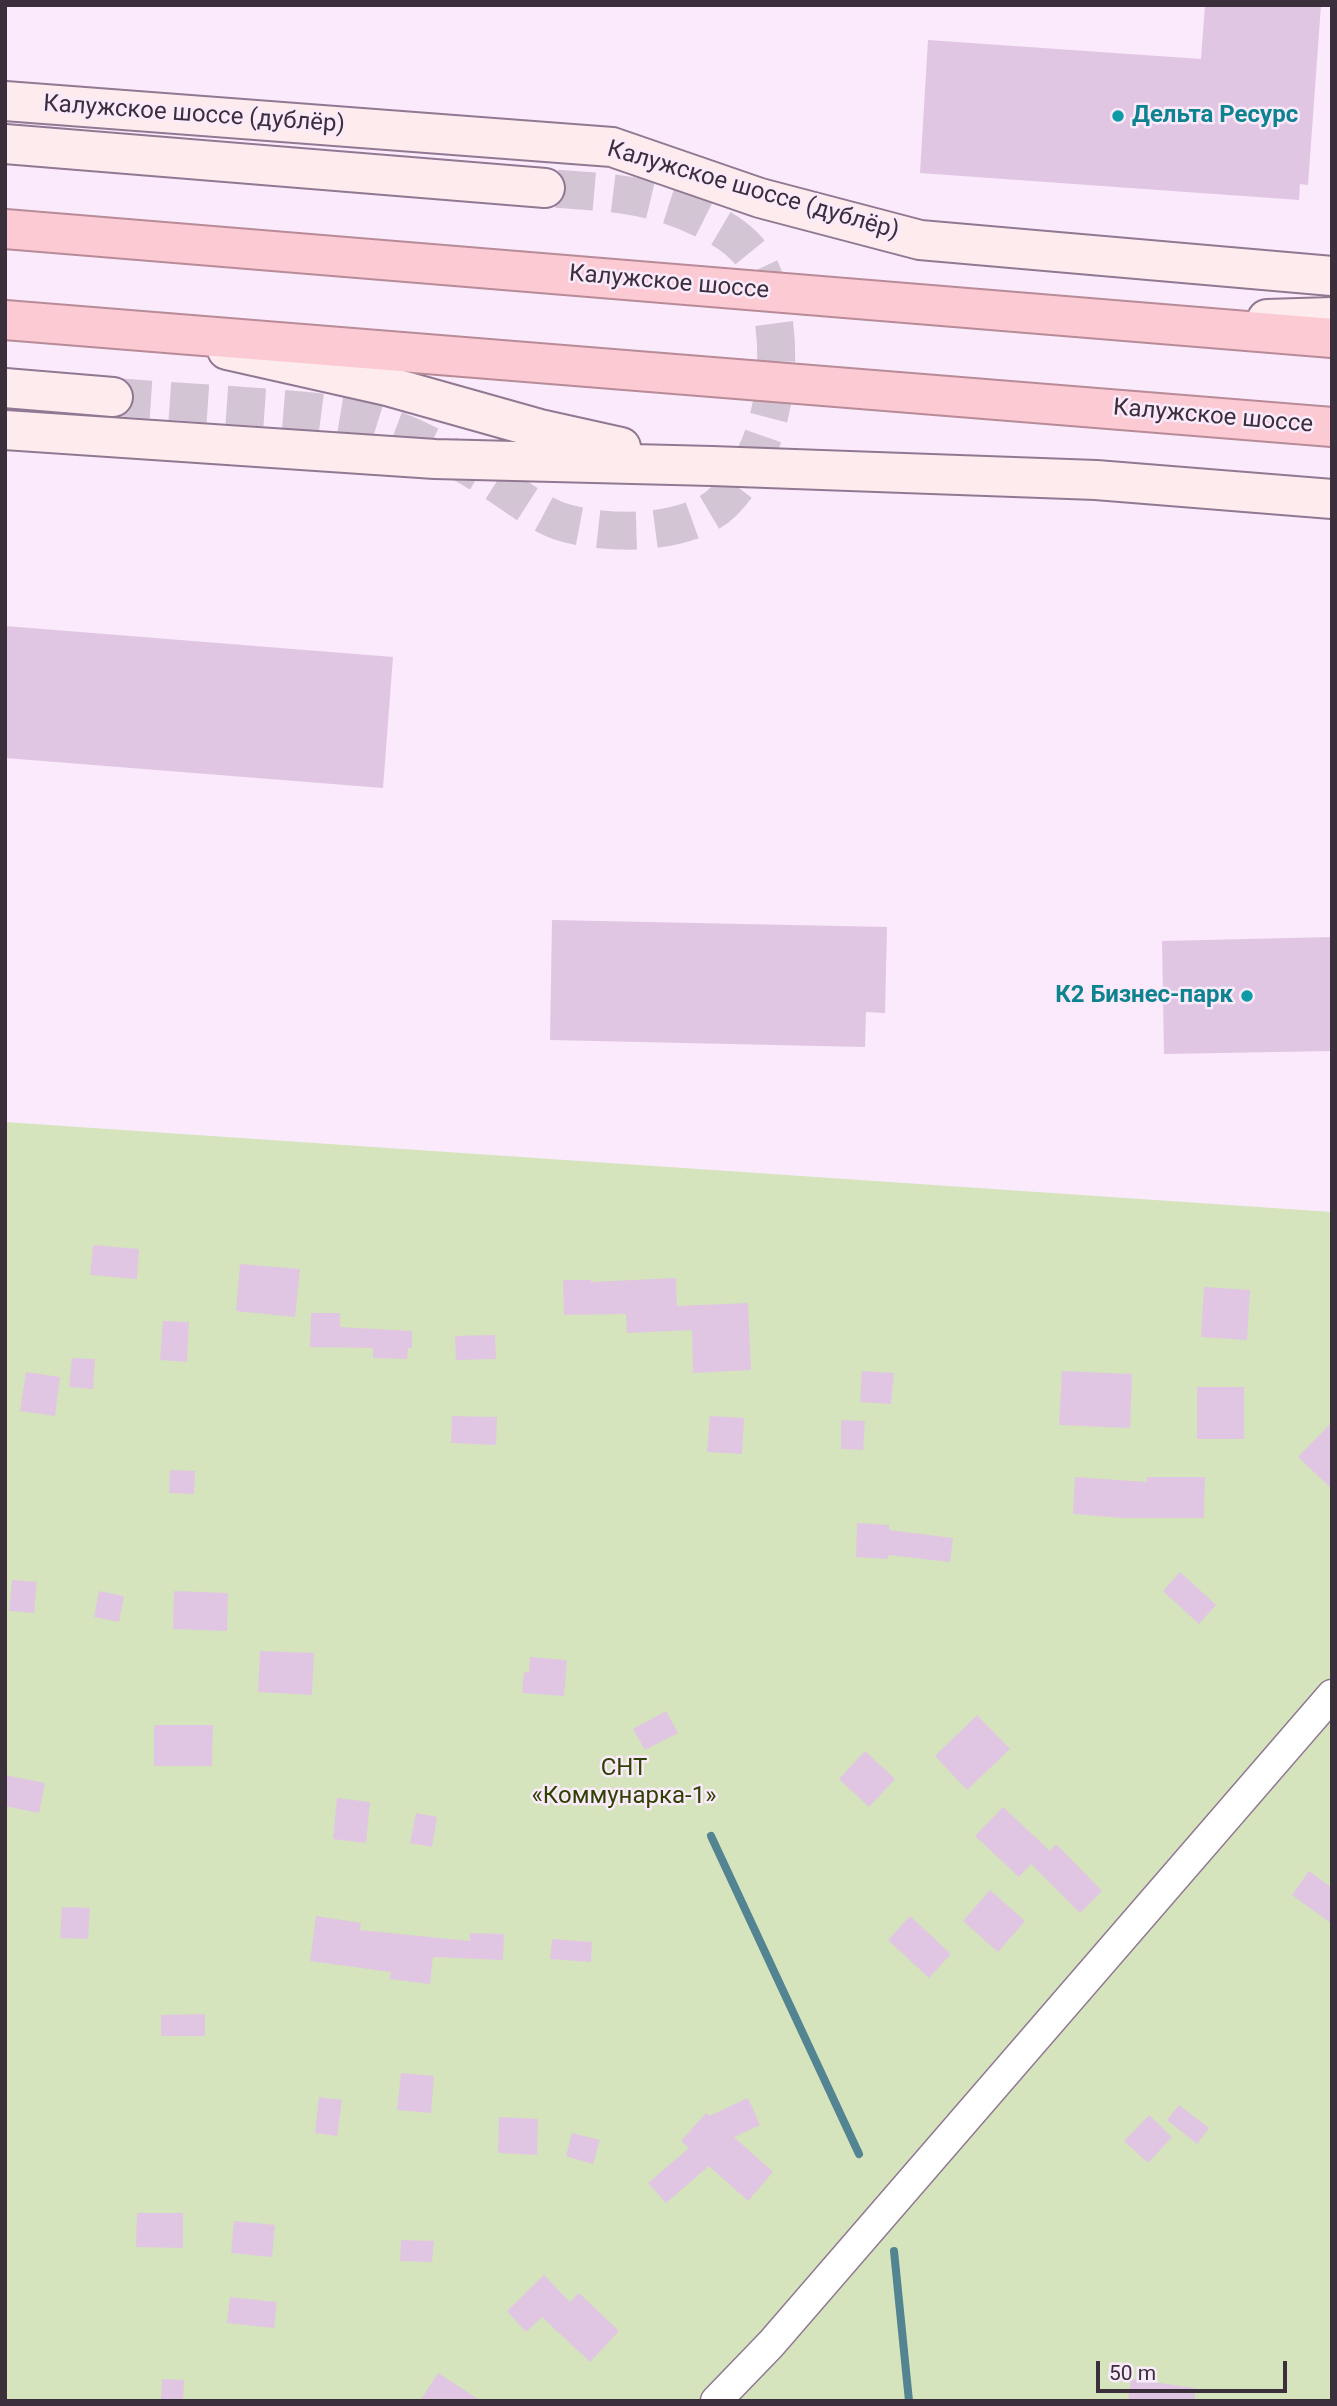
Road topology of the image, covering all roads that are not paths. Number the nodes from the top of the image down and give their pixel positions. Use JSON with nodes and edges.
{"nodes":[{"id":1,"x":5,"y":101,"type":"edge"},
{"id":2,"x":5,"y":144,"type":"edge"},
{"id":3,"x":545,"y":188,"type":"tunnel mouth"},
{"id":4,"x":5,"y":229,"type":"edge"},
{"id":5,"x":1332,"y":276,"type":"edge"},
{"id":6,"x":1332,"y":317,"type":"edge"},
{"id":7,"x":5,"y":320,"type":"edge"},
{"id":8,"x":1137,"y":321,"type":"junction"},
{"id":9,"x":139,"y":330,"type":"junction"},
{"id":10,"x":1332,"y":338,"type":"edge"},
{"id":11,"x":5,"y":388,"type":"edge"},
{"id":12,"x":113,"y":397,"type":"tunnel mouth"},
{"id":13,"x":1332,"y":427,"type":"edge"},
{"id":14,"x":5,"y":430,"type":"edge"},
{"id":15,"x":712,"y":466,"type":"junction"},
{"id":16,"x":1332,"y":499,"type":"edge"},
{"id":17,"x":1332,"y":1695,"type":"edge"},
{"id":18,"x":716,"y":2401,"type":"edge"}],
"edges":[{"from":1,"to":5,"type":"main road","name":"Калужское шоссе (дублёр)"},
{"from":2,"to":3,"type":"main road"},
{"from":4,"to":8,"type":"highway","name":"Калужское шоссе"},
{"from":6,"to":8,"type":"main road"},
{"from":7,"to":9,"type":"highway","name":"Калужское шоссе"},
{"from":8,"to":10,"type":"highway","name":"Калужское шоссе"},
{"from":9,"to":13,"type":"highway","name":"Калужское шоссе"},
{"from":9,"to":15,"type":"main road"},
{"from":11,"to":12,"type":"main road"},
{"from":14,"to":15,"type":"main road"},
{"from":15,"to":16,"type":"main road"},
{"from":17,"to":18,"type":"street"}]}
